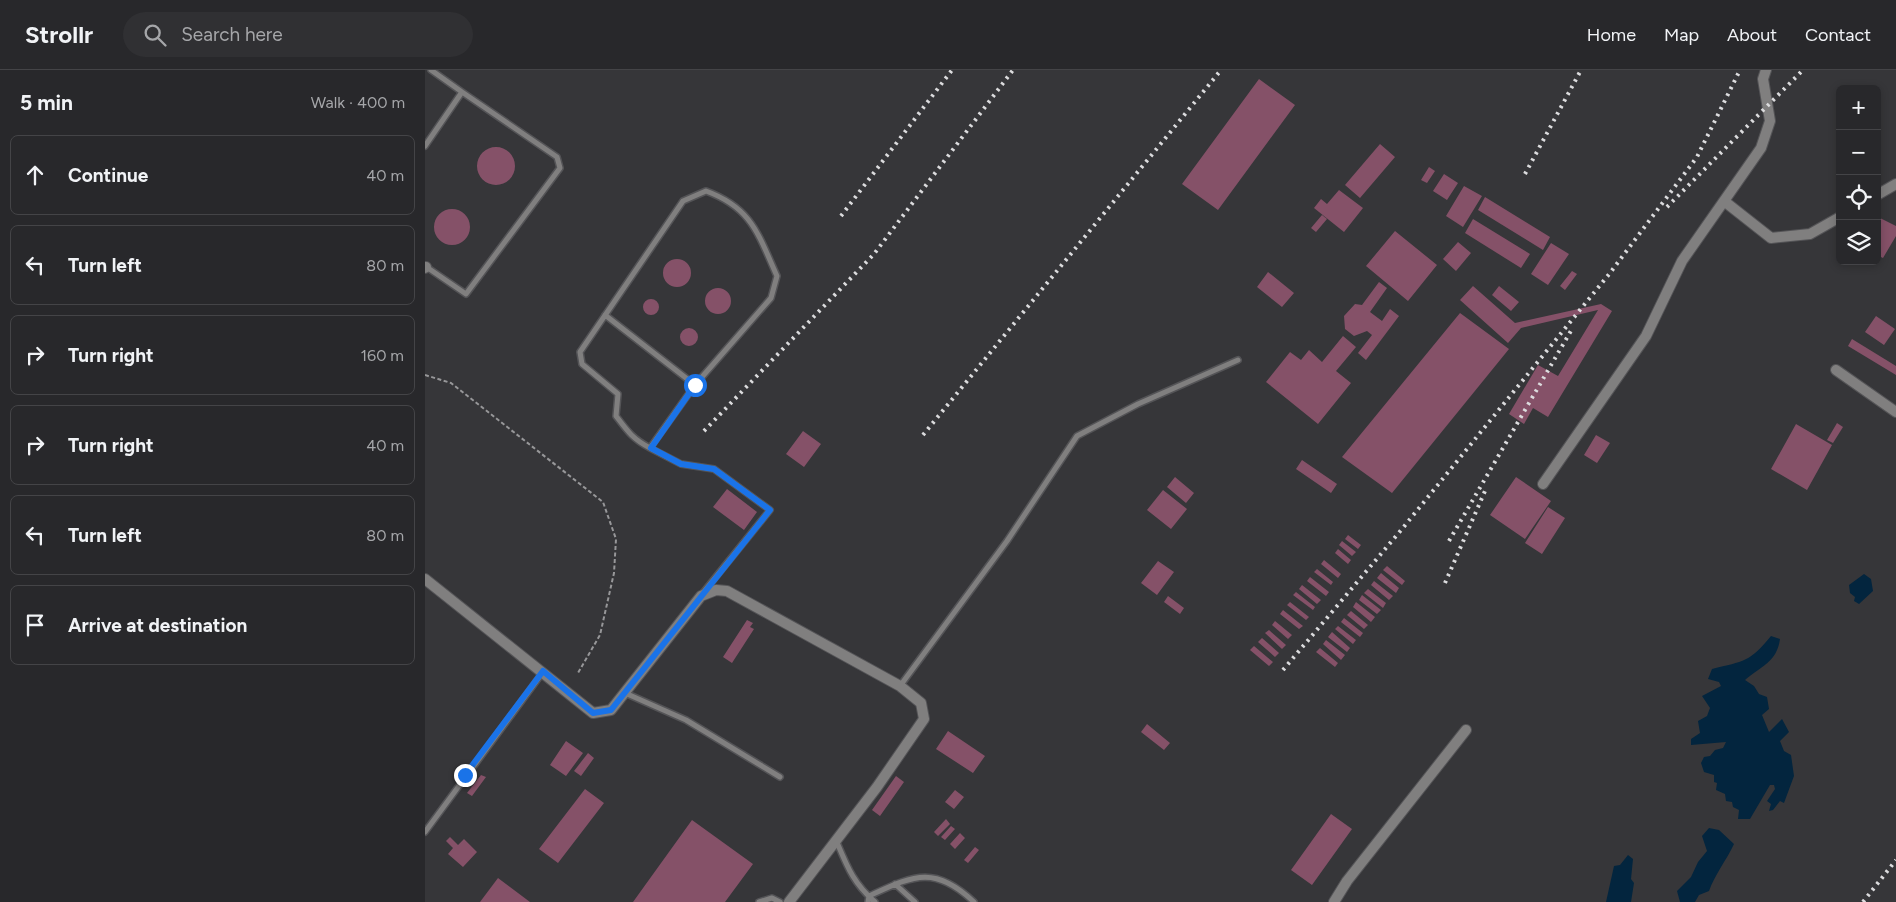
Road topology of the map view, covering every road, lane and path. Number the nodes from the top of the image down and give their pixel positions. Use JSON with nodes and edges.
{"nodes":[{"id":1,"x":431,"y":70,"type":"edge"},
{"id":2,"x":1766,"y":70,"type":"edge"},
{"id":3,"x":462,"y":92,"type":"junction"},
{"id":4,"x":425,"y":146,"type":"edge"},
{"id":5,"x":1896,"y":184,"type":"edge"},
{"id":6,"x":1881,"y":193,"type":"edge"},
{"id":7,"x":1724,"y":201,"type":"junction"},
{"id":8,"x":1836,"y":219,"type":"edge"},
{"id":9,"x":425,"y":267,"type":"edge"},
{"id":10,"x":605,"y":315,"type":"junction"},
{"id":11,"x":1238,"y":360,"type":"dead end"},
{"id":12,"x":1835,"y":370,"type":"dead end"},
{"id":13,"x":425,"y":375,"type":"edge"},
{"id":14,"x":695,"y":385,"type":"junction"},
{"id":15,"x":1896,"y":412,"type":"edge"},
{"id":16,"x":651,"y":448,"type":"junction"},
{"id":17,"x":1543,"y":484,"type":"dead end"},
{"id":18,"x":425,"y":579,"type":"edge"},
{"id":19,"x":701,"y":596,"type":"junction"},
{"id":20,"x":543,"y":671,"type":"junction"},
{"id":21,"x":579,"y":673,"type":"dead end"},
{"id":22,"x":900,"y":686,"type":"junction"},
{"id":23,"x":625,"y":693,"type":"junction"},
{"id":24,"x":1466,"y":730,"type":"dead end"},
{"id":25,"x":780,"y":778,"type":"dead end"},
{"id":26,"x":425,"y":832,"type":"edge"},
{"id":27,"x":836,"y":840,"type":"junction"},
{"id":28,"x":895,"y":884,"type":"junction"},
{"id":29,"x":868,"y":899,"type":"edge"},
{"id":30,"x":759,"y":902,"type":"edge"},
{"id":31,"x":780,"y":902,"type":"edge"},
{"id":32,"x":789,"y":902,"type":"edge"},
{"id":33,"x":875,"y":902,"type":"edge"},
{"id":34,"x":915,"y":902,"type":"edge"},
{"id":35,"x":974,"y":902,"type":"edge"},
{"id":36,"x":1335,"y":902,"type":"edge"}],
"edges":[{"from":1,"to":3,"type":"lane"},
{"from":2,"to":7,"type":"street"},
{"from":3,"to":4,"type":"lane"},
{"from":3,"to":9,"type":"lane"},
{"from":5,"to":6,"type":"street"},
{"from":7,"to":8,"type":"street"},
{"from":7,"to":17,"type":"street"},
{"from":10,"to":14,"type":"lane"},
{"from":10,"to":14,"type":"lane"},
{"from":10,"to":16,"type":"lane"},
{"from":11,"to":22,"type":"lane"},
{"from":12,"to":15,"type":"street"},
{"from":13,"to":21,"type":"path"},
{"from":14,"to":16,"type":"lane"},
{"from":16,"to":19,"type":"lane"},
{"from":18,"to":20,"type":"street"},
{"from":19,"to":22,"type":"street"},
{"from":19,"to":23,"type":"street"},
{"from":20,"to":23,"type":"street"},
{"from":20,"to":26,"type":"lane"},
{"from":22,"to":27,"type":"street"},
{"from":23,"to":25,"type":"lane"},
{"from":24,"to":36,"type":"street"},
{"from":27,"to":29,"type":"lane"},
{"from":27,"to":32,"type":"street"},
{"from":28,"to":29,"type":"lane"},
{"from":28,"to":34,"type":"lane"},
{"from":28,"to":35,"type":"lane"},
{"from":29,"to":33,"type":"lane"},
{"from":30,"to":31,"type":"lane"}]}
